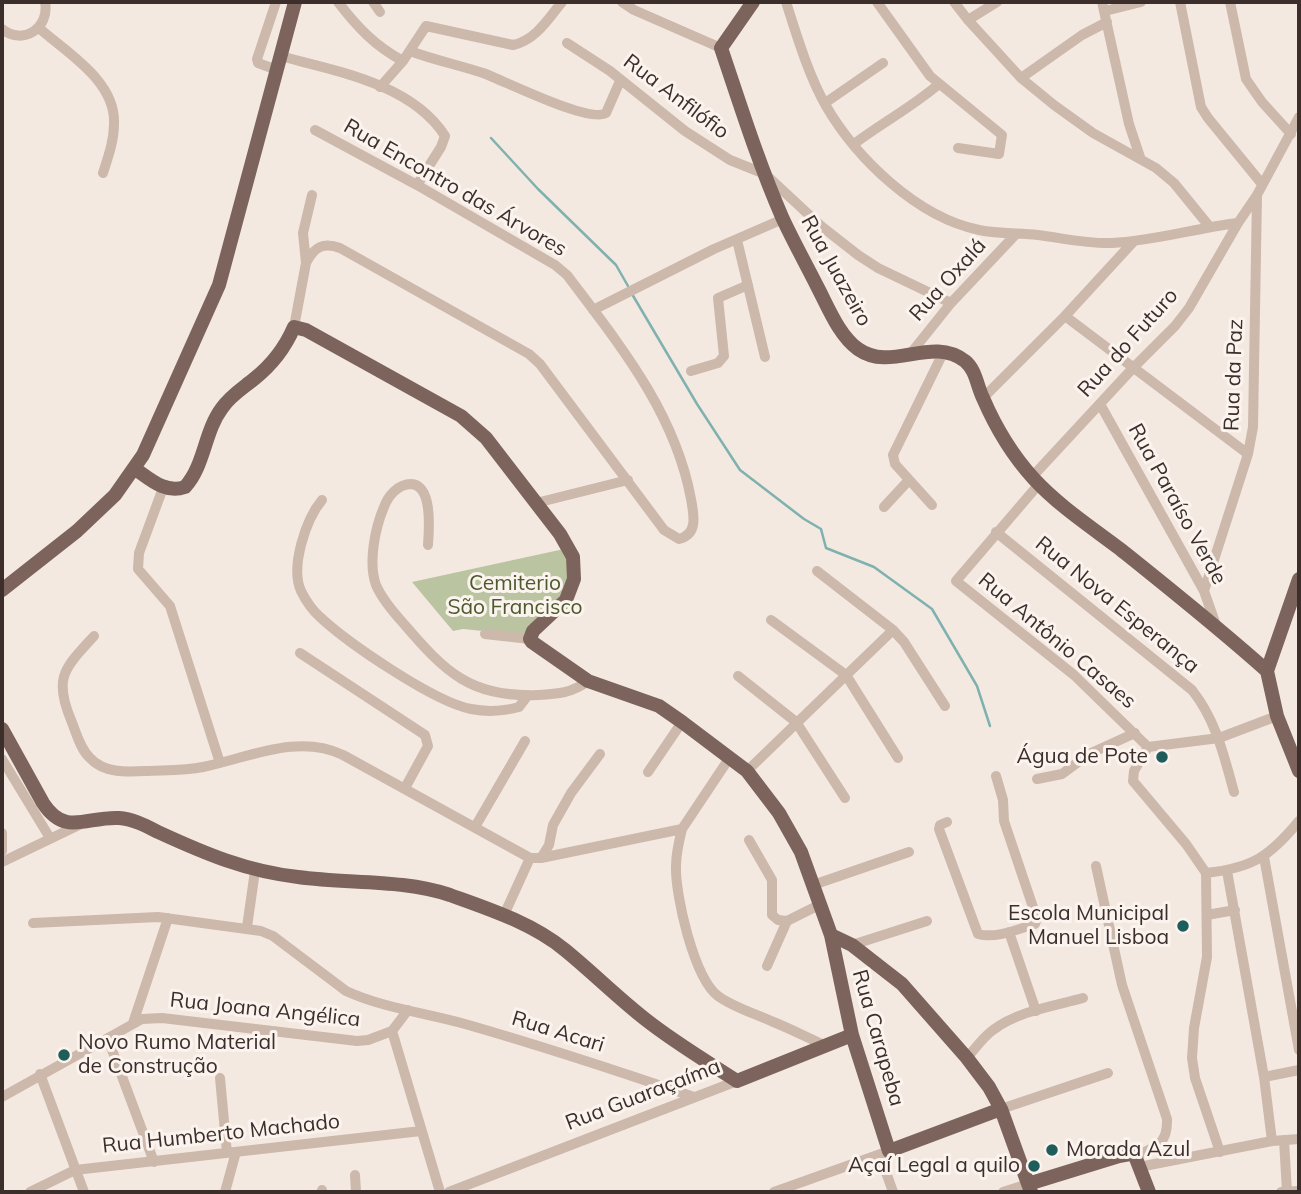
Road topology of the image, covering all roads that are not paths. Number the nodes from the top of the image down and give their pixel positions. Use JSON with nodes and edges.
{"nodes":[{"id":1,"x":45,"y":2,"type":"edge"},
{"id":2,"x":276,"y":2,"type":"edge"},
{"id":3,"x":295,"y":2,"type":"edge"},
{"id":4,"x":338,"y":2,"type":"edge"},
{"id":5,"x":373,"y":2,"type":"edge"},
{"id":6,"x":562,"y":2,"type":"edge"},
{"id":7,"x":622,"y":2,"type":"edge"},
{"id":8,"x":786,"y":2,"type":"edge"},
{"id":9,"x":877,"y":2,"type":"edge"},
{"id":10,"x":954,"y":2,"type":"edge"},
{"id":11,"x":997,"y":2,"type":"edge"},
{"id":12,"x":1141,"y":2,"type":"edge"},
{"id":13,"x":1180,"y":2,"type":"edge"},
{"id":14,"x":1230,"y":2,"type":"edge"},
{"id":15,"x":750,"y":3,"type":"edge"},
{"id":16,"x":638,"y":6,"type":"edge"},
{"id":17,"x":380,"y":12,"type":"dead end"},
{"id":18,"x":1105,"y":12,"type":"edge"},
{"id":19,"x":968,"y":20,"type":"junction"},
{"id":20,"x":38,"y":28,"type":"junction"},
{"id":21,"x":2,"y":29,"type":"edge"},
{"id":22,"x":567,"y":43,"type":"dead end"},
{"id":23,"x":720,"y":48,"type":"junction"},
{"id":24,"x":410,"y":51,"type":"junction"},
{"id":25,"x":403,"y":61,"type":"junction"},
{"id":26,"x":279,"y":63,"type":"junction"},
{"id":27,"x":883,"y":63,"type":"dead end"},
{"id":28,"x":1021,"y":78,"type":"junction"},
{"id":29,"x":620,"y":81,"type":"junction"},
{"id":30,"x":939,"y":84,"type":"junction"},
{"id":31,"x":380,"y":87,"type":"junction"},
{"id":32,"x":825,"y":103,"type":"junction"},
{"id":33,"x":1299,"y":117,"type":"edge"},
{"id":34,"x":315,"y":130,"type":"dead end"},
{"id":35,"x":1291,"y":134,"type":"junction"},
{"id":36,"x":854,"y":144,"type":"junction"},
{"id":37,"x":958,"y":148,"type":"dead end"},
{"id":38,"x":1140,"y":157,"type":"junction"},
{"id":39,"x":103,"y":173,"type":"dead end"},
{"id":40,"x":765,"y":174,"type":"junction"},
{"id":41,"x":1262,"y":184,"type":"junction"},
{"id":42,"x":417,"y":186,"type":"junction"},
{"id":43,"x":312,"y":195,"type":"dead end"},
{"id":44,"x":1257,"y":195,"type":"junction"},
{"id":45,"x":783,"y":219,"type":"junction"},
{"id":46,"x":1238,"y":223,"type":"junction"},
{"id":47,"x":1209,"y":226,"type":"junction"},
{"id":48,"x":1016,"y":234,"type":"junction"},
{"id":49,"x":737,"y":240,"type":"junction"},
{"id":50,"x":1134,"y":241,"type":"junction"},
{"id":51,"x":306,"y":263,"type":"junction"},
{"id":52,"x":748,"y":285,"type":"junction"},
{"id":53,"x":951,"y":303,"type":"junction"},
{"id":54,"x":593,"y":310,"type":"junction"},
{"id":55,"x":1065,"y":316,"type":"junction"},
{"id":56,"x":294,"y":327,"type":"junction"},
{"id":57,"x":944,"y":351,"type":"junction"},
{"id":58,"x":911,"y":353,"type":"junction"},
{"id":59,"x":765,"y":357,"type":"dead end"},
{"id":60,"x":1133,"y":368,"type":"junction"},
{"id":61,"x":691,"y":371,"type":"dead end"},
{"id":62,"x":982,"y":398,"type":"junction"},
{"id":63,"x":1100,"y":404,"type":"junction"},
{"id":64,"x":1248,"y":454,"type":"junction"},
{"id":65,"x":140,"y":472,"type":"junction"},
{"id":66,"x":628,"y":480,"type":"junction"},
{"id":67,"x":909,"y":480,"type":"junction"},
{"id":68,"x":1036,"y":481,"type":"junction"},
{"id":69,"x":163,"y":488,"type":"junction"},
{"id":70,"x":322,"y":500,"type":"dead end"},
{"id":71,"x":536,"y":503,"type":"junction"},
{"id":72,"x":932,"y":505,"type":"dead end"},
{"id":73,"x":884,"y":508,"type":"dead end"},
{"id":74,"x":996,"y":532,"type":"junction"},
{"id":75,"x":428,"y":545,"type":"dead end"},
{"id":76,"x":817,"y":571,"type":"dead end"},
{"id":77,"x":1299,"y":579,"type":"edge"},
{"id":78,"x":956,"y":581,"type":"joint"},
{"id":79,"x":2,"y":590,"type":"edge"},
{"id":80,"x":1204,"y":591,"type":"junction"},
{"id":81,"x":771,"y":620,"type":"dead end"},
{"id":82,"x":1216,"y":625,"type":"junction"},
{"id":83,"x":893,"y":630,"type":"junction"},
{"id":84,"x":485,"y":635,"type":"dead end"},
{"id":85,"x":94,"y":636,"type":"dead end"},
{"id":86,"x":530,"y":639,"type":"junction"},
{"id":87,"x":300,"y":653,"type":"dead end"},
{"id":88,"x":1267,"y":671,"type":"junction"},
{"id":89,"x":846,"y":675,"type":"junction"},
{"id":90,"x":738,"y":676,"type":"dead end"},
{"id":91,"x":583,"y":677,"type":"junction"},
{"id":92,"x":528,"y":695,"type":"junction"},
{"id":93,"x":945,"y":706,"type":"dead end"},
{"id":94,"x":1277,"y":716,"type":"junction"},
{"id":95,"x":682,"y":722,"type":"junction"},
{"id":96,"x":796,"y":722,"type":"junction"},
{"id":97,"x":2,"y":729,"type":"edge"},
{"id":98,"x":1135,"y":733,"type":"junction"},
{"id":99,"x":1219,"y":738,"type":"junction"},
{"id":100,"x":525,"y":741,"type":"dead end"},
{"id":101,"x":1148,"y":747,"type":"junction"},
{"id":102,"x":600,"y":754,"type":"dead end"},
{"id":103,"x":730,"y":757,"type":"junction"},
{"id":104,"x":898,"y":758,"type":"dead end"},
{"id":105,"x":2,"y":759,"type":"edge"},
{"id":106,"x":220,"y":763,"type":"junction"},
{"id":107,"x":747,"y":771,"type":"junction"},
{"id":108,"x":1299,"y":771,"type":"edge"},
{"id":109,"x":648,"y":772,"type":"dead end"},
{"id":110,"x":996,"y":776,"type":"dead end"},
{"id":111,"x":1037,"y":779,"type":"dead end"},
{"id":112,"x":405,"y":788,"type":"junction"},
{"id":113,"x":1234,"y":792,"type":"dead end"},
{"id":114,"x":845,"y":798,"type":"dead end"},
{"id":115,"x":1299,"y":821,"type":"edge"},
{"id":116,"x":947,"y":822,"type":"dead end"},
{"id":117,"x":80,"y":824,"type":"junction"},
{"id":118,"x":475,"y":827,"type":"junction"},
{"id":119,"x":682,"y":829,"type":"junction"},
{"id":120,"x":2,"y":833,"type":"edge"},
{"id":121,"x":50,"y":838,"type":"junction"},
{"id":122,"x":749,"y":840,"type":"dead end"},
{"id":123,"x":2,"y":851,"type":"edge"},
{"id":124,"x":909,"y":852,"type":"dead end"},
{"id":125,"x":1264,"y":857,"type":"junction"},
{"id":126,"x":536,"y":858,"type":"junction"},
{"id":127,"x":2,"y":862,"type":"edge"},
{"id":128,"x":1096,"y":866,"type":"dead end"},
{"id":129,"x":255,"y":871,"type":"junction"},
{"id":130,"x":1227,"y":871,"type":"junction"},
{"id":131,"x":1206,"y":873,"type":"junction"},
{"id":132,"x":813,"y":885,"type":"junction"},
{"id":133,"x":819,"y":905,"type":"junction"},
{"id":134,"x":1235,"y":910,"type":"junction"},
{"id":135,"x":503,"y":915,"type":"junction"},
{"id":136,"x":1207,"y":915,"type":"junction"},
{"id":137,"x":168,"y":918,"type":"junction"},
{"id":138,"x":927,"y":921,"type":"dead end"},
{"id":139,"x":787,"y":922,"type":"junction"},
{"id":140,"x":33,"y":923,"type":"dead end"},
{"id":141,"x":247,"y":927,"type":"junction"},
{"id":142,"x":1009,"y":932,"type":"junction"},
{"id":143,"x":831,"y":935,"type":"junction"},
{"id":144,"x":852,"y":945,"type":"junction"},
{"id":145,"x":767,"y":966,"type":"dead end"},
{"id":146,"x":1083,"y":998,"type":"dead end"},
{"id":147,"x":408,"y":1010,"type":"junction"},
{"id":148,"x":1036,"y":1011,"type":"junction"},
{"id":149,"x":133,"y":1023,"type":"junction"},
{"id":150,"x":392,"y":1031,"type":"junction"},
{"id":151,"x":852,"y":1035,"type":"junction"},
{"id":152,"x":108,"y":1039,"type":"junction"},
{"id":153,"x":824,"y":1045,"type":"junction"},
{"id":154,"x":1299,"y":1050,"type":"edge"},
{"id":155,"x":967,"y":1058,"type":"junction"},
{"id":156,"x":1299,"y":1070,"type":"edge"},
{"id":157,"x":1108,"y":1073,"type":"dead end"},
{"id":158,"x":40,"y":1074,"type":"junction"},
{"id":159,"x":1265,"y":1077,"type":"junction"},
{"id":160,"x":220,"y":1078,"type":"dead end"},
{"id":161,"x":737,"y":1081,"type":"junction"},
{"id":162,"x":2,"y":1097,"type":"edge"},
{"id":163,"x":694,"y":1097,"type":"junction"},
{"id":164,"x":1001,"y":1109,"type":"junction"},
{"id":165,"x":421,"y":1131,"type":"junction"},
{"id":166,"x":1299,"y":1139,"type":"edge"},
{"id":167,"x":1278,"y":1140,"type":"junction"},
{"id":168,"x":1220,"y":1152,"type":"junction"},
{"id":169,"x":232,"y":1153,"type":"junction"},
{"id":170,"x":885,"y":1153,"type":"junction"},
{"id":171,"x":154,"y":1162,"type":"junction"},
{"id":172,"x":1137,"y":1162,"type":"junction"},
{"id":173,"x":75,"y":1170,"type":"junction"},
{"id":174,"x":355,"y":1175,"type":"dead end"},
{"id":175,"x":472,"y":1188,"type":"edge"},
{"id":176,"x":1029,"y":1188,"type":"edge"},
{"id":177,"x":1299,"y":1191,"type":"edge"},
{"id":178,"x":30,"y":1192,"type":"edge"},
{"id":179,"x":84,"y":1192,"type":"edge"},
{"id":180,"x":225,"y":1192,"type":"edge"},
{"id":181,"x":356,"y":1192,"type":"edge"},
{"id":182,"x":440,"y":1192,"type":"edge"},
{"id":183,"x":449,"y":1192,"type":"edge"},
{"id":184,"x":774,"y":1192,"type":"edge"},
{"id":185,"x":893,"y":1192,"type":"edge"},
{"id":186,"x":1003,"y":1192,"type":"edge"},
{"id":187,"x":1149,"y":1192,"type":"edge"},
{"id":188,"x":1281,"y":1192,"type":"edge"},
{"id":189,"x":1287,"y":1192,"type":"edge"}],
"edges":[{"from":1,"to":20,"type":"street"},
{"from":2,"to":26,"type":"street"},
{"from":3,"to":26,"type":"main road"},
{"from":4,"to":25,"type":"street"},
{"from":5,"to":17,"type":"street"},
{"from":6,"to":24,"type":"street"},
{"from":7,"to":16,"type":"street"},
{"from":8,"to":32,"type":"street"},
{"from":9,"to":30,"type":"street"},
{"from":10,"to":19,"type":"street"},
{"from":11,"to":19,"type":"street"},
{"from":12,"to":18,"type":"street"},
{"from":13,"to":41,"type":"street"},
{"from":14,"to":35,"type":"street"},
{"from":15,"to":23,"type":"main road"},
{"from":16,"to":23,"type":"street"},
{"from":18,"to":28,"type":"street"},
{"from":18,"to":38,"type":"street"},
{"from":19,"to":28,"type":"street"},
{"from":20,"to":21,"type":"street"},
{"from":20,"to":39,"type":"street"},
{"from":22,"to":29,"type":"street","name":"Rua Anfilófio"},
{"from":23,"to":40,"type":"main road","name":"Rua Juazeiro"},
{"from":24,"to":25,"type":"street"},
{"from":24,"to":29,"type":"street"},
{"from":25,"to":31,"type":"street"},
{"from":26,"to":31,"type":"street"},
{"from":26,"to":65,"type":"main road"},
{"from":27,"to":32,"type":"street"},
{"from":28,"to":38,"type":"street"},
{"from":29,"to":40,"type":"street","name":"Rua Anfilófio"},
{"from":30,"to":36,"type":"street"},
{"from":30,"to":37,"type":"street"},
{"from":31,"to":42,"type":"street"},
{"from":32,"to":36,"type":"street"},
{"from":33,"to":35,"type":"street"},
{"from":34,"to":42,"type":"street","name":"Rua Encontro das Árvores"},
{"from":35,"to":41,"type":"street"},
{"from":36,"to":48,"type":"street"},
{"from":38,"to":47,"type":"street"},
{"from":40,"to":45,"type":"main road","name":"Rua Juazeiro"},
{"from":40,"to":53,"type":"street"},
{"from":41,"to":44,"type":"street"},
{"from":42,"to":54,"type":"street","name":"Rua Encontro das Árvores"},
{"from":43,"to":51,"type":"street"},
{"from":44,"to":46,"type":"street","name":"Rua do Futuro"},
{"from":44,"to":64,"type":"street","name":"Rua da Paz"},
{"from":45,"to":49,"type":"street"},
{"from":45,"to":58,"type":"main road","name":"Rua Juazeiro"},
{"from":46,"to":47,"type":"street"},
{"from":46,"to":60,"type":"street","name":"Rua do Futuro"},
{"from":47,"to":50,"type":"street"},
{"from":48,"to":50,"type":"street"},
{"from":48,"to":53,"type":"street","name":"Rua Oxalá"},
{"from":49,"to":52,"type":"street"},
{"from":49,"to":54,"type":"street"},
{"from":50,"to":55,"type":"street"},
{"from":51,"to":56,"type":"street"},
{"from":51,"to":66,"type":"street","name":"Rua Encontro das Árvores"},
{"from":52,"to":59,"type":"street"},
{"from":52,"to":61,"type":"street"},
{"from":53,"to":58,"type":"street","name":"Rua Oxalá"},
{"from":54,"to":66,"type":"street","name":"Rua Encontro das Árvores"},
{"from":55,"to":60,"type":"street"},
{"from":55,"to":62,"type":"street"},
{"from":56,"to":69,"type":"main road"},
{"from":56,"to":71,"type":"main road"},
{"from":57,"to":58,"type":"main road","name":"Rua Juazeiro"},
{"from":57,"to":62,"type":"main road"},
{"from":57,"to":67,"type":"street"},
{"from":60,"to":63,"type":"street","name":"Rua do Futuro"},
{"from":60,"to":64,"type":"street"},
{"from":62,"to":68,"type":"main road"},
{"from":63,"to":68,"type":"street","name":"Rua do Futuro"},
{"from":63,"to":80,"type":"street","name":"Rua Paraíso Verde"},
{"from":64,"to":80,"type":"street","name":"Rua da Paz"},
{"from":65,"to":69,"type":"main road"},
{"from":65,"to":79,"type":"main road"},
{"from":66,"to":71,"type":"street"},
{"from":67,"to":72,"type":"street"},
{"from":67,"to":73,"type":"street"},
{"from":68,"to":74,"type":"street","name":"Rua do Futuro"},
{"from":68,"to":82,"type":"main road"},
{"from":69,"to":106,"type":"street"},
{"from":70,"to":92,"type":"street"},
{"from":71,"to":86,"type":"main road"},
{"from":74,"to":78,"type":"street","name":"Rua do Futuro"},
{"from":74,"to":99,"type":"street","name":"Rua Nova Esperança"},
{"from":75,"to":92,"type":"street"},
{"from":76,"to":83,"type":"street"},
{"from":77,"to":88,"type":"main road"},
{"from":78,"to":98,"type":"street","name":"Rua Antônio Casaes"},
{"from":80,"to":82,"type":"street","name":"Rua Paraíso Verde"},
{"from":81,"to":89,"type":"street"},
{"from":82,"to":88,"type":"main road"},
{"from":83,"to":89,"type":"street"},
{"from":83,"to":93,"type":"street"},
{"from":84,"to":86,"type":"street"},
{"from":85,"to":106,"type":"street"},
{"from":86,"to":91,"type":"main road","name":"Rua Carapeba"},
{"from":87,"to":112,"type":"street"},
{"from":88,"to":94,"type":"main road"},
{"from":89,"to":96,"type":"street"},
{"from":89,"to":104,"type":"street"},
{"from":90,"to":96,"type":"street"},
{"from":91,"to":92,"type":"street"},
{"from":91,"to":95,"type":"main road","name":"Rua Carapeba"},
{"from":94,"to":99,"type":"street"},
{"from":94,"to":108,"type":"main road"},
{"from":95,"to":103,"type":"main road","name":"Rua Carapeba"},
{"from":95,"to":109,"type":"street"},
{"from":96,"to":107,"type":"street"},
{"from":96,"to":114,"type":"street"},
{"from":97,"to":117,"type":"main road"},
{"from":98,"to":101,"type":"street","name":"Rua Antônio Casaes"},
{"from":98,"to":111,"type":"street"},
{"from":99,"to":101,"type":"street"},
{"from":99,"to":113,"type":"street","name":"Rua Nova Esperança"},
{"from":100,"to":118,"type":"street"},
{"from":101,"to":131,"type":"street"},
{"from":102,"to":126,"type":"street"},
{"from":103,"to":107,"type":"main road","name":"Rua Carapeba"},
{"from":103,"to":119,"type":"street"},
{"from":105,"to":121,"type":"street"},
{"from":106,"to":112,"type":"street"},
{"from":107,"to":132,"type":"main road","name":"Rua Carapeba"},
{"from":110,"to":142,"type":"street"},
{"from":112,"to":118,"type":"street"},
{"from":115,"to":125,"type":"street"},
{"from":116,"to":142,"type":"street"},
{"from":117,"to":121,"type":"street"},
{"from":117,"to":129,"type":"main road"},
{"from":118,"to":126,"type":"street"},
{"from":119,"to":126,"type":"street"},
{"from":119,"to":153,"type":"street"},
{"from":120,"to":123,"type":"street"},
{"from":121,"to":127,"type":"street"},
{"from":122,"to":139,"type":"street"},
{"from":124,"to":132,"type":"street"},
{"from":125,"to":130,"type":"street"},
{"from":125,"to":154,"type":"street"},
{"from":126,"to":135,"type":"street"},
{"from":128,"to":172,"type":"street"},
{"from":129,"to":135,"type":"main road"},
{"from":129,"to":141,"type":"street"},
{"from":130,"to":131,"type":"street"},
{"from":130,"to":134,"type":"street"},
{"from":131,"to":136,"type":"street"},
{"from":132,"to":133,"type":"main road","name":"Rua Carapeba"},
{"from":133,"to":139,"type":"street"},
{"from":133,"to":143,"type":"main road","name":"Rua Carapeba"},
{"from":134,"to":136,"type":"street"},
{"from":134,"to":159,"type":"street"},
{"from":135,"to":161,"type":"main road"},
{"from":136,"to":168,"type":"street"},
{"from":137,"to":140,"type":"street","name":"Rua Acari"},
{"from":137,"to":141,"type":"street","name":"Rua Acari"},
{"from":137,"to":149,"type":"street"},
{"from":138,"to":144,"type":"street"},
{"from":139,"to":145,"type":"street"},
{"from":141,"to":147,"type":"street","name":"Rua Acari"},
{"from":142,"to":148,"type":"street"},
{"from":143,"to":144,"type":"main road"},
{"from":143,"to":151,"type":"main road","name":"Rua Carapeba"},
{"from":144,"to":155,"type":"main road"},
{"from":146,"to":148,"type":"street"},
{"from":147,"to":150,"type":"street"},
{"from":147,"to":163,"type":"street","name":"Rua Acari"},
{"from":148,"to":155,"type":"street"},
{"from":149,"to":150,"type":"street","name":"Rua Joana Angélica"},
{"from":149,"to":152,"type":"street"},
{"from":150,"to":165,"type":"street"},
{"from":151,"to":153,"type":"main road","name":"Rua Guaraçaíma"},
{"from":151,"to":170,"type":"main road","name":"Rua Carapeba"},
{"from":152,"to":158,"type":"street"},
{"from":152,"to":171,"type":"street"},
{"from":153,"to":161,"type":"main road","name":"Rua Guaraçaíma"},
{"from":155,"to":164,"type":"main road"},
{"from":156,"to":159,"type":"street"},
{"from":157,"to":164,"type":"street"},
{"from":158,"to":162,"type":"street"},
{"from":158,"to":173,"type":"street"},
{"from":159,"to":167,"type":"street"},
{"from":160,"to":169,"type":"street"},
{"from":161,"to":163,"type":"street","name":"Rua Guaraçaíma"},
{"from":163,"to":175,"type":"street","name":"Rua Guaraçaíma"},
{"from":164,"to":170,"type":"main road"},
{"from":164,"to":176,"type":"main road"},
{"from":165,"to":169,"type":"street","name":"Rua Humberto Machado"},
{"from":165,"to":182,"type":"street"},
{"from":166,"to":167,"type":"street"},
{"from":167,"to":168,"type":"street"},
{"from":167,"to":189,"type":"street"},
{"from":168,"to":172,"type":"street"},
{"from":169,"to":171,"type":"street","name":"Rua Humberto Machado"},
{"from":169,"to":180,"type":"street"},
{"from":170,"to":184,"type":"street"},
{"from":170,"to":185,"type":"street","name":"Rua Carapeba"},
{"from":171,"to":173,"type":"street","name":"Rua Humberto Machado"},
{"from":172,"to":176,"type":"main road"},
{"from":172,"to":187,"type":"main road"},
{"from":173,"to":178,"type":"street","name":"Rua Humberto Machado"},
{"from":173,"to":179,"type":"street"},
{"from":174,"to":181,"type":"street"},
{"from":175,"to":183,"type":"street","name":"Rua Guaraçaíma"},
{"from":176,"to":186,"type":"street"},
{"from":177,"to":189,"type":"street"},
{"from":188,"to":189,"type":"street"}]}
